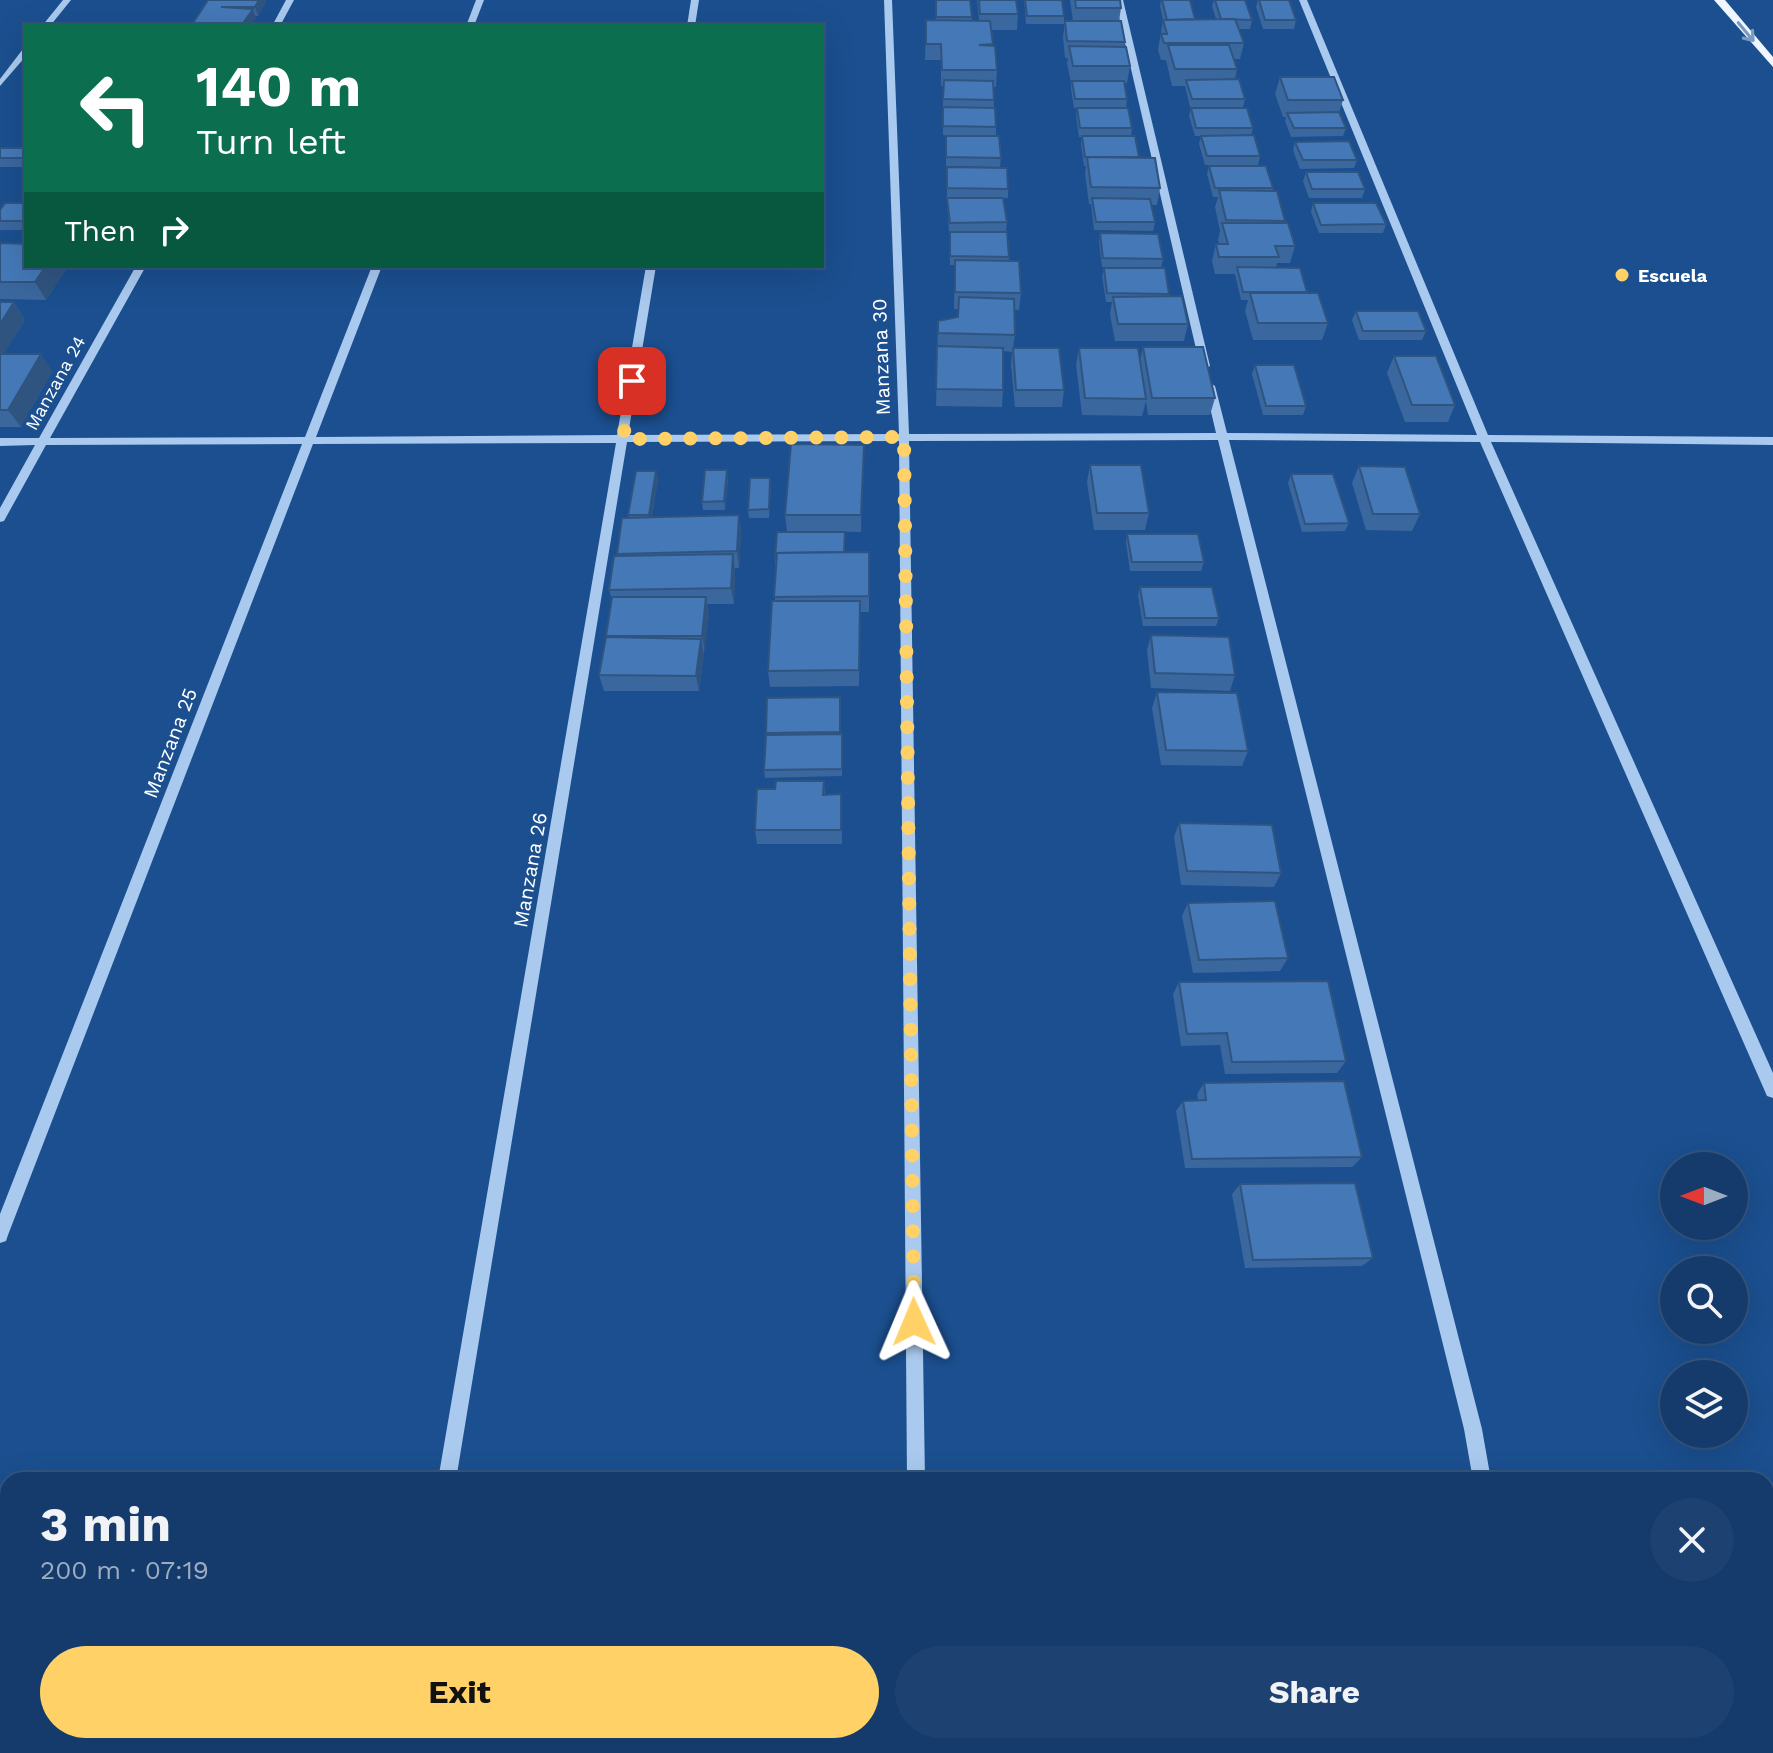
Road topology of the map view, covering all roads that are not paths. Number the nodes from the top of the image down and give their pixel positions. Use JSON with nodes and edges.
{"nodes":[{"id":1,"x":67,"y":0,"type":"edge"},
{"id":2,"x":290,"y":0,"type":"edge"},
{"id":3,"x":480,"y":0,"type":"edge"},
{"id":4,"x":695,"y":0,"type":"edge"},
{"id":5,"x":888,"y":0,"type":"edge"},
{"id":6,"x":1119,"y":0,"type":"edge"},
{"id":7,"x":1303,"y":0,"type":"edge"},
{"id":8,"x":1719,"y":0,"type":"edge"},
{"id":9,"x":48,"y":24,"type":"edge"},
{"id":10,"x":277,"y":24,"type":"edge"},
{"id":11,"x":471,"y":24,"type":"edge"},
{"id":12,"x":691,"y":24,"type":"edge"},
{"id":13,"x":24,"y":54,"type":"edge"},
{"id":14,"x":1773,"y":64,"type":"edge"},
{"id":15,"x":0,"y":84,"type":"edge"},
{"id":16,"x":140,"y":268,"type":"edge"},
{"id":17,"x":376,"y":268,"type":"edge"},
{"id":18,"x":651,"y":268,"type":"edge"},
{"id":19,"x":1222,"y":436,"type":"junction"},
{"id":20,"x":904,"y":437,"type":"junction"},
{"id":21,"x":623,"y":439,"type":"junction"},
{"id":22,"x":310,"y":440,"type":"junction"},
{"id":23,"x":1485,"y":440,"type":"junction"},
{"id":24,"x":1773,"y":441,"type":"edge"},
{"id":25,"x":0,"y":442,"type":"edge"},
{"id":26,"x":42,"y":442,"type":"junction"},
{"id":27,"x":0,"y":518,"type":"edge"},
{"id":28,"x":1773,"y":1091,"type":"edge"},
{"id":29,"x":0,"y":1235,"type":"edge"},
{"id":30,"x":448,"y":1472,"type":"edge"},
{"id":31,"x":916,"y":1472,"type":"edge"},
{"id":32,"x":1481,"y":1472,"type":"edge"}],
"edges":[{"from":1,"to":9,"type":"street"},
{"from":2,"to":10,"type":"street"},
{"from":3,"to":11,"type":"street"},
{"from":4,"to":12,"type":"street"},
{"from":5,"to":20,"type":"street","name":"Manzana 30"},
{"from":6,"to":19,"type":"street"},
{"from":7,"to":23,"type":"street"},
{"from":8,"to":14,"type":"main road","one_way":true},
{"from":13,"to":15,"type":"street"},
{"from":16,"to":26,"type":"street","name":"Manzana 24"},
{"from":17,"to":22,"type":"street","name":"Manzana 25"},
{"from":18,"to":21,"type":"street","name":"Manzana 26"},
{"from":19,"to":20,"type":"street"},
{"from":19,"to":23,"type":"street"},
{"from":19,"to":32,"type":"street"},
{"from":20,"to":21,"type":"street"},
{"from":20,"to":31,"type":"street","name":"Manzana 30"},
{"from":21,"to":22,"type":"street"},
{"from":21,"to":30,"type":"street","name":"Manzana 26"},
{"from":22,"to":26,"type":"street"},
{"from":22,"to":29,"type":"street","name":"Manzana 25"},
{"from":23,"to":24,"type":"street"},
{"from":23,"to":28,"type":"street"},
{"from":25,"to":26,"type":"street"},
{"from":26,"to":27,"type":"street","name":"Manzana 24"}]}
